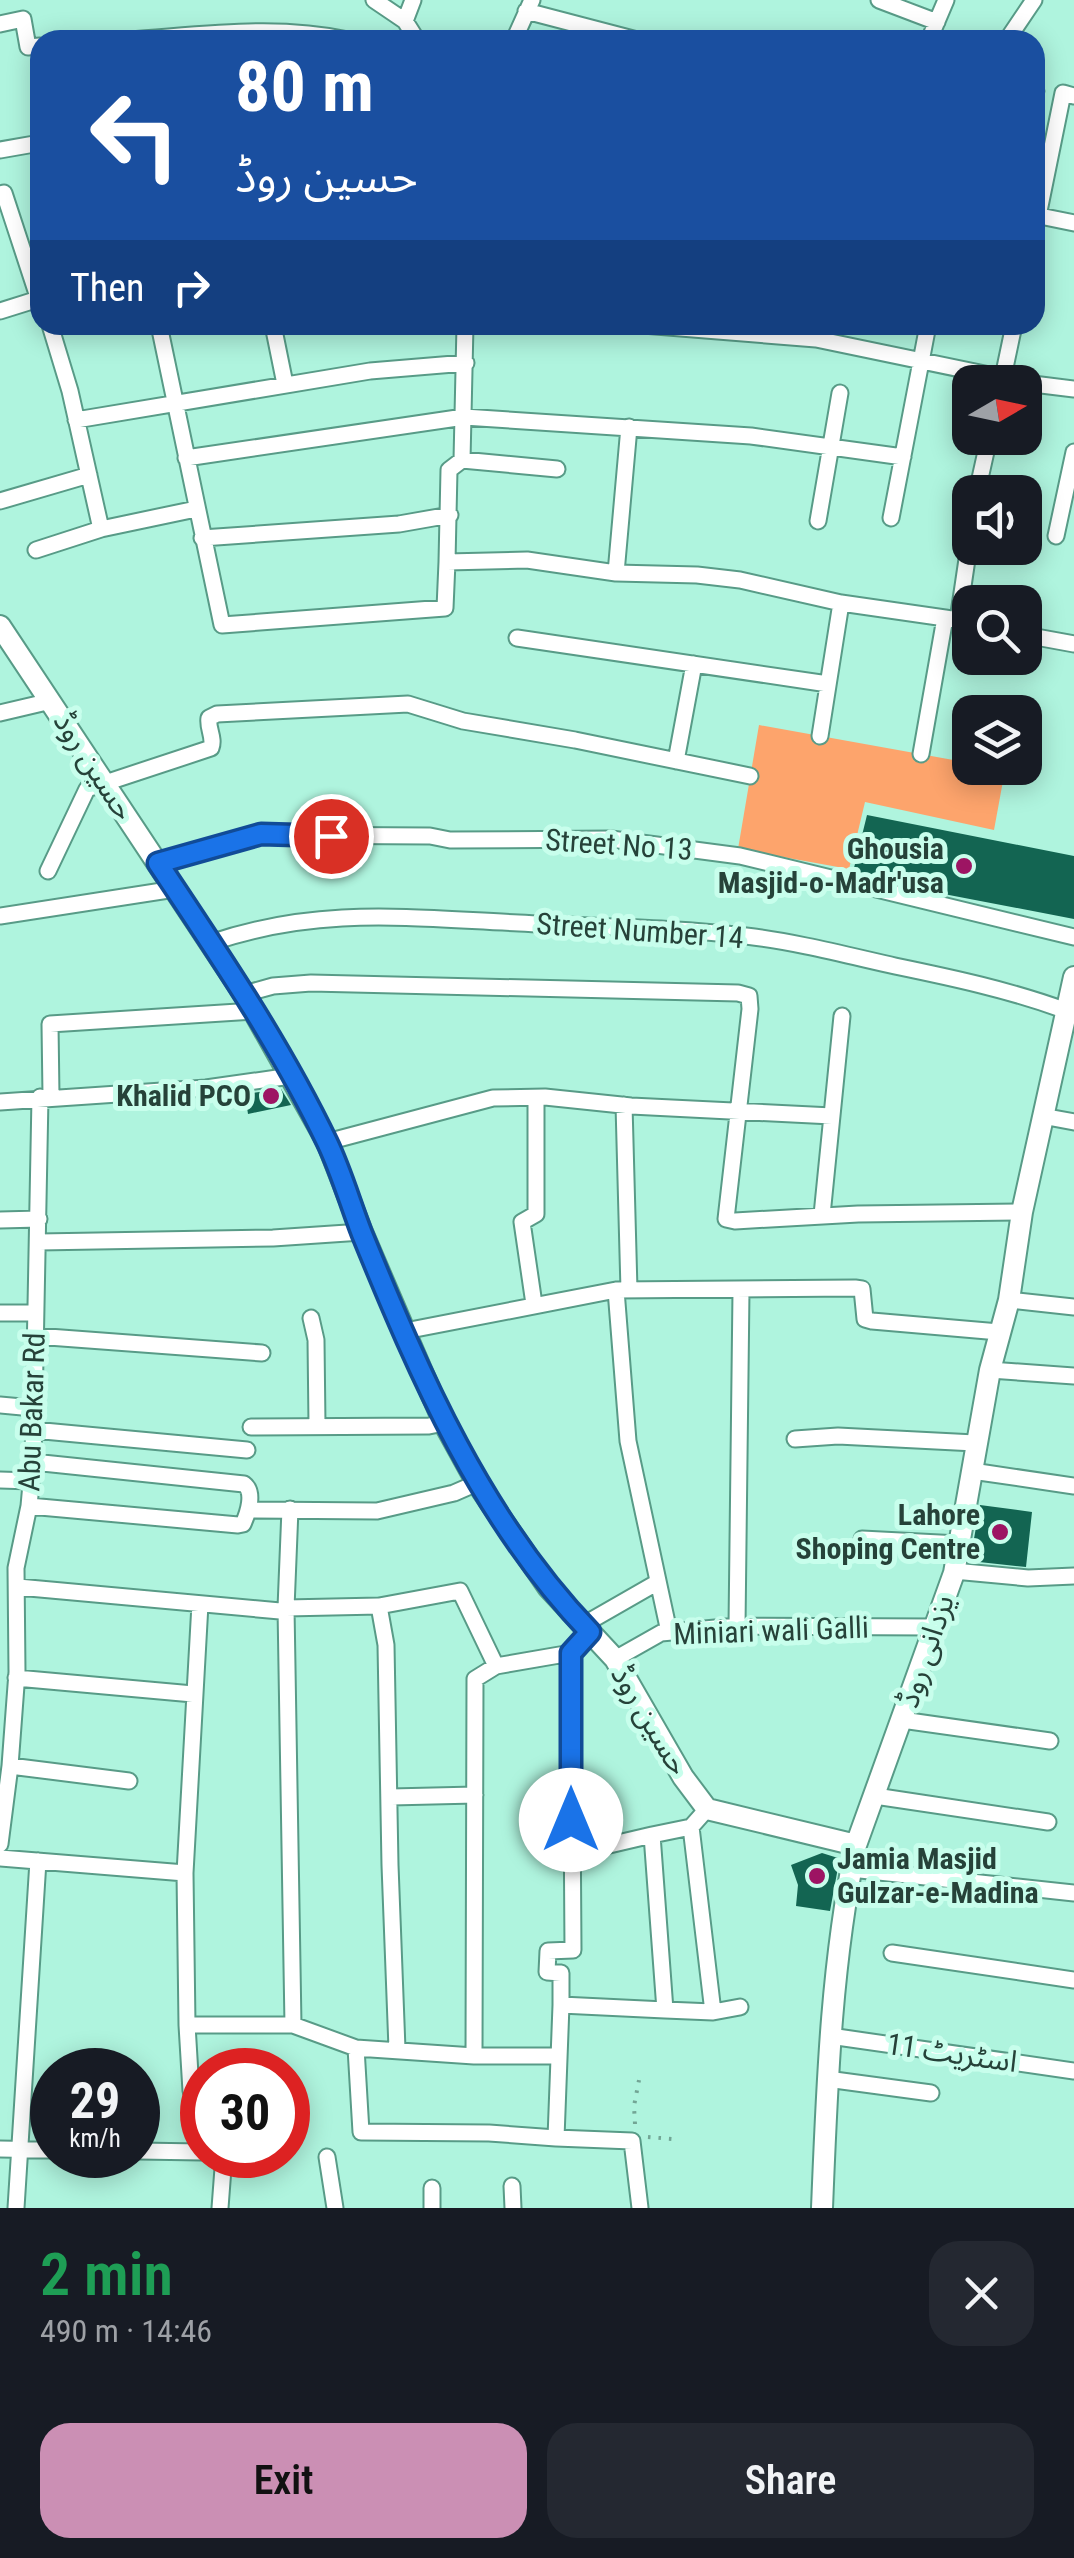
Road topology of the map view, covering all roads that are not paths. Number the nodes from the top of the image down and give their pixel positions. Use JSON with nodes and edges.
{"nodes":[{"id":1,"x":374,"y":0,"type":"edge"},
{"id":2,"x":412,"y":0,"type":"edge"},
{"id":3,"x":879,"y":0,"type":"edge"},
{"id":4,"x":946,"y":0,"type":"edge"},
{"id":5,"x":1034,"y":0,"type":"edge"},
{"id":6,"x":529,"y":6,"type":"edge"},
{"id":7,"x":404,"y":21,"type":"junction"},
{"id":8,"x":937,"y":22,"type":"junction"},
{"id":9,"x":0,"y":24,"type":"edge"},
{"id":10,"x":410,"y":30,"type":"edge"},
{"id":11,"x":518,"y":30,"type":"edge"},
{"id":12,"x":605,"y":30,"type":"edge"},
{"id":13,"x":933,"y":30,"type":"edge"},
{"id":14,"x":1014,"y":30,"type":"edge"},
{"id":15,"x":30,"y":47,"type":"edge"},
{"id":16,"x":1074,"y":96,"type":"edge"},
{"id":17,"x":30,"y":144,"type":"edge"},
{"id":18,"x":0,"y":150,"type":"edge"},
{"id":19,"x":1045,"y":178,"type":"edge"},
{"id":20,"x":2,"y":189,"type":"edge"},
{"id":21,"x":1045,"y":218,"type":"edge"},
{"id":22,"x":1074,"y":223,"type":"edge"},
{"id":23,"x":30,"y":272,"type":"edge"},
{"id":24,"x":30,"y":304,"type":"edge"},
{"id":25,"x":0,"y":311,"type":"edge"},
{"id":26,"x":53,"y":335,"type":"edge"},
{"id":27,"x":161,"y":335,"type":"edge"},
{"id":28,"x":275,"y":335,"type":"edge"},
{"id":29,"x":465,"y":335,"type":"edge"},
{"id":30,"x":758,"y":335,"type":"edge"},
{"id":31,"x":926,"y":335,"type":"edge"},
{"id":32,"x":1012,"y":335,"type":"edge"},
{"id":33,"x":921,"y":361,"type":"junction"},
{"id":34,"x":466,"y":363,"type":"junction"},
{"id":35,"x":1005,"y":365,"type":"edge"},
{"id":36,"x":952,"y":368,"type":"edge"},
{"id":37,"x":285,"y":384,"type":"junction"},
{"id":38,"x":1042,"y":386,"type":"edge"},
{"id":39,"x":1074,"y":390,"type":"edge"},
{"id":40,"x":840,"y":393,"type":"dead end"},
{"id":41,"x":175,"y":404,"type":"junction"},
{"id":42,"x":464,"y":416,"type":"junction"},
{"id":43,"x":76,"y":420,"type":"junction"},
{"id":44,"x":629,"y":427,"type":"junction"},
{"id":45,"x":831,"y":446,"type":"junction"},
{"id":46,"x":1074,"y":452,"type":"edge"},
{"id":47,"x":902,"y":456,"type":"junction"},
{"id":48,"x":186,"y":458,"type":"junction"},
{"id":49,"x":462,"y":460,"type":"junction"},
{"id":50,"x":556,"y":469,"type":"dead end"},
{"id":51,"x":88,"y":475,"type":"junction"},
{"id":52,"x":0,"y":501,"type":"edge"},
{"id":53,"x":196,"y":509,"type":"junction"},
{"id":54,"x":450,"y":515,"type":"junction"},
{"id":55,"x":891,"y":518,"type":"dead end"},
{"id":56,"x":818,"y":520,"type":"dead end"},
{"id":57,"x":100,"y":529,"type":"junction"},
{"id":58,"x":1056,"y":536,"type":"dead end"},
{"id":59,"x":202,"y":538,"type":"junction"},
{"id":60,"x":36,"y":550,"type":"dead end"},
{"id":61,"x":447,"y":562,"type":"junction"},
{"id":62,"x":616,"y":573,"type":"junction"},
{"id":63,"x":841,"y":602,"type":"junction"},
{"id":64,"x":952,"y":619,"type":"edge"},
{"id":65,"x":0,"y":626,"type":"edge"},
{"id":66,"x":516,"y":638,"type":"dead end"},
{"id":67,"x":1042,"y":638,"type":"edge"},
{"id":68,"x":952,"y":642,"type":"edge"},
{"id":69,"x":1074,"y":644,"type":"edge"},
{"id":70,"x":694,"y":664,"type":"junction"},
{"id":71,"x":828,"y":684,"type":"junction"},
{"id":72,"x":51,"y":701,"type":"junction"},
{"id":73,"x":0,"y":713,"type":"edge"},
{"id":74,"x":820,"y":736,"type":"dead end"},
{"id":75,"x":921,"y":754,"type":"dead end"},
{"id":76,"x":676,"y":760,"type":"junction"},
{"id":77,"x":750,"y":776,"type":"dead end"},
{"id":78,"x":104,"y":782,"type":"junction"},
{"id":79,"x":158,"y":863,"type":"junction"},
{"id":80,"x":48,"y":871,"type":"dead end"},
{"id":81,"x":175,"y":888,"type":"junction"},
{"id":82,"x":0,"y":916,"type":"edge"},
{"id":83,"x":1074,"y":937,"type":"edge"},
{"id":84,"x":210,"y":942,"type":"junction"},
{"id":85,"x":1074,"y":977,"type":"edge"},
{"id":86,"x":249,"y":1002,"type":"junction"},
{"id":87,"x":1064,"y":1010,"type":"junction"},
{"id":88,"x":842,"y":1016,"type":"dead end"},
{"id":89,"x":290,"y":1076,"type":"junction"},
{"id":90,"x":46,"y":1097,"type":"junction"},
{"id":91,"x":536,"y":1098,"type":"junction"},
{"id":92,"x":0,"y":1102,"type":"edge"},
{"id":93,"x":624,"y":1105,"type":"junction"},
{"id":94,"x":738,"y":1112,"type":"junction"},
{"id":95,"x":832,"y":1116,"type":"junction"},
{"id":96,"x":1042,"y":1116,"type":"junction"},
{"id":97,"x":1074,"y":1122,"type":"edge"},
{"id":98,"x":328,"y":1142,"type":"junction"},
{"id":99,"x":1022,"y":1212,"type":"junction"},
{"id":100,"x":822,"y":1215,"type":"junction"},
{"id":101,"x":39,"y":1219,"type":"junction"},
{"id":102,"x":0,"y":1220,"type":"edge"},
{"id":103,"x":362,"y":1232,"type":"junction"},
{"id":104,"x":39,"y":1242,"type":"junction"},
{"id":105,"x":622,"y":1290,"type":"junction"},
{"id":106,"x":742,"y":1290,"type":"junction"},
{"id":107,"x":1009,"y":1300,"type":"junction"},
{"id":108,"x":534,"y":1304,"type":"junction"},
{"id":109,"x":1074,"y":1307,"type":"edge"},
{"id":110,"x":0,"y":1313,"type":"edge"},
{"id":111,"x":36,"y":1313,"type":"junction"},
{"id":112,"x":311,"y":1318,"type":"dead end"},
{"id":113,"x":405,"y":1331,"type":"junction"},
{"id":114,"x":998,"y":1332,"type":"junction"},
{"id":115,"x":35,"y":1336,"type":"junction"},
{"id":116,"x":262,"y":1354,"type":"dead end"},
{"id":117,"x":990,"y":1370,"type":"junction"},
{"id":118,"x":1074,"y":1376,"type":"edge"},
{"id":119,"x":0,"y":1404,"type":"edge"},
{"id":120,"x":34,"y":1408,"type":"junction"},
{"id":121,"x":444,"y":1423,"type":"junction"},
{"id":122,"x":317,"y":1425,"type":"junction"},
{"id":123,"x":251,"y":1426,"type":"dead end"},
{"id":124,"x":33,"y":1430,"type":"junction"},
{"id":125,"x":795,"y":1439,"type":"dead end"},
{"id":126,"x":976,"y":1444,"type":"junction"},
{"id":127,"x":247,"y":1450,"type":"dead end"},
{"id":128,"x":33,"y":1462,"type":"junction"},
{"id":129,"x":972,"y":1471,"type":"junction"},
{"id":130,"x":0,"y":1480,"type":"edge"},
{"id":131,"x":31,"y":1481,"type":"junction"},
{"id":132,"x":476,"y":1483,"type":"junction"},
{"id":133,"x":1074,"y":1486,"type":"edge"},
{"id":134,"x":28,"y":1506,"type":"junction"},
{"id":135,"x":290,"y":1509,"type":"junction"},
{"id":136,"x":248,"y":1510,"type":"junction"},
{"id":137,"x":862,"y":1539,"type":"dead end"},
{"id":138,"x":958,"y":1544,"type":"junction"},
{"id":139,"x":8,"y":1567,"type":"edge"},
{"id":140,"x":954,"y":1571,"type":"junction"},
{"id":141,"x":1074,"y":1576,"type":"edge"},
{"id":142,"x":658,"y":1582,"type":"junction"},
{"id":143,"x":18,"y":1587,"type":"junction"},
{"id":144,"x":200,"y":1604,"type":"junction"},
{"id":145,"x":379,"y":1606,"type":"junction"},
{"id":146,"x":286,"y":1608,"type":"junction"},
{"id":147,"x":738,"y":1626,"type":"junction"},
{"id":148,"x":586,"y":1628,"type":"junction"},
{"id":149,"x":934,"y":1628,"type":"junction"},
{"id":150,"x":669,"y":1632,"type":"junction"},
{"id":151,"x":8,"y":1647,"type":"edge"},
{"id":152,"x":571,"y":1653,"type":"junction"},
{"id":153,"x":615,"y":1659,"type":"junction"},
{"id":154,"x":496,"y":1666,"type":"junction"},
{"id":155,"x":16,"y":1678,"type":"junction"},
{"id":156,"x":193,"y":1694,"type":"junction"},
{"id":157,"x":7,"y":1719,"type":"edge"},
{"id":158,"x":902,"y":1720,"type":"junction"},
{"id":159,"x":1050,"y":1741,"type":"dead end"},
{"id":160,"x":10,"y":1766,"type":"junction"},
{"id":161,"x":128,"y":1781,"type":"dead end"},
{"id":162,"x":3,"y":1790,"type":"edge"},
{"id":163,"x":475,"y":1795,"type":"junction"},
{"id":164,"x":875,"y":1796,"type":"junction"},
{"id":165,"x":391,"y":1797,"type":"junction"},
{"id":166,"x":707,"y":1809,"type":"junction"},
{"id":167,"x":1048,"y":1822,"type":"dead end"},
{"id":168,"x":691,"y":1827,"type":"junction"},
{"id":169,"x":652,"y":1834,"type":"junction"},
{"id":170,"x":0,"y":1844,"type":"edge"},
{"id":171,"x":856,"y":1845,"type":"junction"},
{"id":172,"x":571,"y":1854,"type":"junction"},
{"id":173,"x":0,"y":1858,"type":"edge"},
{"id":174,"x":38,"y":1861,"type":"junction"},
{"id":175,"x":851,"y":1869,"type":"junction"},
{"id":176,"x":185,"y":1873,"type":"junction"},
{"id":177,"x":1074,"y":1893,"type":"edge"},
{"id":178,"x":892,"y":1953,"type":"dead end"},
{"id":179,"x":1074,"y":1980,"type":"edge"},
{"id":180,"x":561,"y":2006,"type":"junction"},
{"id":181,"x":740,"y":2007,"type":"dead end"},
{"id":182,"x":665,"y":2010,"type":"junction"},
{"id":183,"x":714,"y":2012,"type":"junction"},
{"id":184,"x":188,"y":2025,"type":"junction"},
{"id":185,"x":292,"y":2025,"type":"junction"},
{"id":186,"x":830,"y":2036,"type":"junction"},
{"id":187,"x":189,"y":2048,"type":"edge"},
{"id":188,"x":356,"y":2048,"type":"junction"},
{"id":189,"x":397,"y":2049,"type":"junction"},
{"id":190,"x":474,"y":2056,"type":"junction"},
{"id":191,"x":558,"y":2056,"type":"junction"},
{"id":192,"x":1074,"y":2071,"type":"edge"},
{"id":193,"x":827,"y":2079,"type":"junction"},
{"id":194,"x":932,"y":2093,"type":"dead end"},
{"id":195,"x":556,"y":2138,"type":"junction"},
{"id":196,"x":0,"y":2149,"type":"edge"},
{"id":197,"x":22,"y":2149,"type":"junction"},
{"id":198,"x":30,"y":2149,"type":"edge"},
{"id":199,"x":327,"y":2157,"type":"dead end"},
{"id":200,"x":222,"y":2178,"type":"edge"},
{"id":201,"x":512,"y":2186,"type":"dead end"},
{"id":202,"x":432,"y":2188,"type":"dead end"},
{"id":203,"x":16,"y":2208,"type":"edge"},
{"id":204,"x":220,"y":2208,"type":"edge"},
{"id":205,"x":335,"y":2208,"type":"edge"},
{"id":206,"x":432,"y":2208,"type":"edge"},
{"id":207,"x":513,"y":2208,"type":"edge"},
{"id":208,"x":640,"y":2208,"type":"edge"},
{"id":209,"x":822,"y":2208,"type":"edge"}],
"edges":[{"from":1,"to":7,"type":"street"},
{"from":2,"to":7,"type":"street"},
{"from":3,"to":8,"type":"street"},
{"from":4,"to":8,"type":"street"},
{"from":5,"to":14,"type":"street"},
{"from":6,"to":11,"type":"street"},
{"from":6,"to":12,"type":"street"},
{"from":7,"to":10,"type":"street"},
{"from":8,"to":13,"type":"street"},
{"from":9,"to":15,"type":"street"},
{"from":16,"to":19,"type":"street"},
{"from":17,"to":18,"type":"street"},
{"from":20,"to":23,"type":"street"},
{"from":21,"to":22,"type":"street"},
{"from":24,"to":25,"type":"street"},
{"from":26,"to":43,"type":"street"},
{"from":27,"to":41,"type":"street"},
{"from":28,"to":37,"type":"street"},
{"from":29,"to":34,"type":"street"},
{"from":30,"to":33,"type":"street"},
{"from":31,"to":33,"type":"street"},
{"from":32,"to":35,"type":"street"},
{"from":33,"to":36,"type":"street"},
{"from":33,"to":47,"type":"street"},
{"from":34,"to":37,"type":"street"},
{"from":34,"to":42,"type":"street"},
{"from":37,"to":41,"type":"street"},
{"from":38,"to":39,"type":"street"},
{"from":40,"to":45,"type":"street"},
{"from":41,"to":43,"type":"street"},
{"from":41,"to":48,"type":"street"},
{"from":42,"to":44,"type":"street"},
{"from":42,"to":48,"type":"street"},
{"from":42,"to":49,"type":"street"},
{"from":43,"to":51,"type":"street"},
{"from":44,"to":45,"type":"street"},
{"from":44,"to":62,"type":"street"},
{"from":45,"to":47,"type":"street"},
{"from":45,"to":56,"type":"street"},
{"from":46,"to":58,"type":"street"},
{"from":47,"to":55,"type":"street"},
{"from":48,"to":53,"type":"street"},
{"from":49,"to":50,"type":"street"},
{"from":49,"to":54,"type":"street"},
{"from":51,"to":52,"type":"street"},
{"from":51,"to":57,"type":"street"},
{"from":53,"to":57,"type":"street"},
{"from":53,"to":59,"type":"street"},
{"from":54,"to":59,"type":"street"},
{"from":54,"to":61,"type":"street"},
{"from":57,"to":60,"type":"street"},
{"from":59,"to":61,"type":"street"},
{"from":61,"to":62,"type":"street"},
{"from":62,"to":63,"type":"street"},
{"from":63,"to":64,"type":"street"},
{"from":63,"to":71,"type":"street"},
{"from":65,"to":72,"type":"street","name":"حسین روڈ"},
{"from":66,"to":70,"type":"street"},
{"from":67,"to":69,"type":"street"},
{"from":68,"to":75,"type":"street"},
{"from":70,"to":71,"type":"street"},
{"from":70,"to":76,"type":"street"},
{"from":71,"to":74,"type":"street"},
{"from":72,"to":73,"type":"street"},
{"from":72,"to":78,"type":"street","name":"حسین روڈ"},
{"from":76,"to":77,"type":"street"},
{"from":76,"to":78,"type":"street"},
{"from":78,"to":79,"type":"street","name":"حسین روڈ"},
{"from":78,"to":80,"type":"street"},
{"from":79,"to":81,"type":"street","name":"حسین روڈ"},
{"from":79,"to":83,"type":"street","name":"Street No 13"},
{"from":81,"to":82,"type":"street"},
{"from":81,"to":84,"type":"street","name":"حسین روڈ"},
{"from":84,"to":86,"type":"street","name":"حسین روڈ"},
{"from":84,"to":87,"type":"street","name":"Street Number 14"},
{"from":85,"to":87,"type":"street","name":"یزدانی روڈ"},
{"from":86,"to":89,"type":"street","name":"حسین روڈ"},
{"from":86,"to":90,"type":"street","name":"Abu Bakar Rd"},
{"from":86,"to":94,"type":"street"},
{"from":87,"to":96,"type":"street","name":"یزدانی روڈ"},
{"from":88,"to":95,"type":"street"},
{"from":89,"to":90,"type":"street"},
{"from":89,"to":98,"type":"street","name":"حسین روڈ"},
{"from":90,"to":92,"type":"street"},
{"from":90,"to":101,"type":"street","name":"Abu Bakar Rd"},
{"from":91,"to":93,"type":"street"},
{"from":91,"to":98,"type":"street"},
{"from":91,"to":108,"type":"street"},
{"from":93,"to":94,"type":"street"},
{"from":93,"to":105,"type":"street"},
{"from":94,"to":95,"type":"street"},
{"from":94,"to":100,"type":"street"},
{"from":95,"to":100,"type":"street"},
{"from":96,"to":97,"type":"street"},
{"from":96,"to":99,"type":"street","name":"یزدانی روڈ"},
{"from":98,"to":103,"type":"street","name":"حسین روڈ"},
{"from":99,"to":100,"type":"street"},
{"from":99,"to":107,"type":"street","name":"یزدانی روڈ"},
{"from":101,"to":102,"type":"street"},
{"from":101,"to":104,"type":"street","name":"Abu Bakar Rd"},
{"from":103,"to":104,"type":"street"},
{"from":103,"to":113,"type":"street","name":"حسین روڈ"},
{"from":104,"to":111,"type":"street","name":"Abu Bakar Rd"},
{"from":105,"to":106,"type":"street"},
{"from":105,"to":108,"type":"street"},
{"from":105,"to":142,"type":"street"},
{"from":106,"to":114,"type":"street"},
{"from":106,"to":147,"type":"street"},
{"from":107,"to":109,"type":"street"},
{"from":107,"to":114,"type":"street","name":"یزدانی روڈ"},
{"from":108,"to":113,"type":"street"},
{"from":110,"to":111,"type":"street"},
{"from":111,"to":115,"type":"street","name":"Abu Bakar Rd"},
{"from":112,"to":122,"type":"street"},
{"from":113,"to":121,"type":"street","name":"حسین روڈ"},
{"from":114,"to":117,"type":"street","name":"یزدانی روڈ"},
{"from":115,"to":116,"type":"street"},
{"from":115,"to":120,"type":"street","name":"Abu Bakar Rd"},
{"from":117,"to":118,"type":"street"},
{"from":117,"to":126,"type":"street","name":"یزدانی روڈ"},
{"from":119,"to":120,"type":"street"},
{"from":120,"to":124,"type":"street","name":"Abu Bakar Rd"},
{"from":121,"to":122,"type":"street"},
{"from":121,"to":132,"type":"street","name":"حسین روڈ"},
{"from":122,"to":123,"type":"street"},
{"from":124,"to":127,"type":"street"},
{"from":124,"to":128,"type":"street","name":"Abu Bakar Rd"},
{"from":125,"to":126,"type":"street"},
{"from":126,"to":129,"type":"street","name":"یزدانی روڈ"},
{"from":128,"to":131,"type":"street","name":"Abu Bakar Rd"},
{"from":128,"to":136,"type":"street"},
{"from":129,"to":133,"type":"street"},
{"from":129,"to":138,"type":"street","name":"یزدانی روڈ"},
{"from":130,"to":131,"type":"street"},
{"from":131,"to":134,"type":"street","name":"Abu Bakar Rd"},
{"from":132,"to":135,"type":"street"},
{"from":132,"to":148,"type":"street","name":"حسین روڈ"},
{"from":134,"to":136,"type":"street"},
{"from":134,"to":139,"type":"street","name":"Abu Bakar Rd"},
{"from":135,"to":136,"type":"street"},
{"from":135,"to":146,"type":"street"},
{"from":137,"to":138,"type":"street"},
{"from":138,"to":140,"type":"street","name":"یزدانی روڈ"},
{"from":139,"to":143,"type":"street","name":"Abu Bakar Rd"},
{"from":140,"to":141,"type":"street"},
{"from":140,"to":149,"type":"street","name":"یزدانی روڈ"},
{"from":142,"to":148,"type":"street"},
{"from":142,"to":150,"type":"street"},
{"from":143,"to":144,"type":"street"},
{"from":143,"to":151,"type":"street","name":"Abu Bakar Rd"},
{"from":144,"to":146,"type":"street"},
{"from":144,"to":156,"type":"street"},
{"from":145,"to":146,"type":"street"},
{"from":145,"to":154,"type":"street"},
{"from":145,"to":165,"type":"street"},
{"from":146,"to":185,"type":"street"},
{"from":147,"to":149,"type":"street","name":"Miniari wali Galli"},
{"from":147,"to":150,"type":"street","name":"Miniari wali Galli"},
{"from":148,"to":152,"type":"street"},
{"from":148,"to":153,"type":"street","name":"حسین روڈ"},
{"from":149,"to":158,"type":"street","name":"یزدانی روڈ"},
{"from":150,"to":153,"type":"street","name":"Miniari wali Galli"},
{"from":151,"to":155,"type":"street","name":"Abu Bakar Rd"},
{"from":152,"to":154,"type":"street"},
{"from":152,"to":172,"type":"street"},
{"from":153,"to":166,"type":"street","name":"حسین روڈ"},
{"from":154,"to":163,"type":"street"},
{"from":155,"to":156,"type":"street"},
{"from":155,"to":157,"type":"street","name":"Abu Bakar Rd"},
{"from":156,"to":176,"type":"street"},
{"from":157,"to":160,"type":"street","name":"Abu Bakar Rd"},
{"from":158,"to":159,"type":"street"},
{"from":158,"to":164,"type":"street","name":"یزدانی روڈ"},
{"from":160,"to":161,"type":"street"},
{"from":160,"to":162,"type":"street","name":"Abu Bakar Rd"},
{"from":162,"to":170,"type":"street","name":"Abu Bakar Rd"},
{"from":163,"to":165,"type":"street"},
{"from":163,"to":190,"type":"street"},
{"from":164,"to":167,"type":"street"},
{"from":164,"to":171,"type":"street","name":"یزدانی روڈ"},
{"from":165,"to":189,"type":"street"},
{"from":166,"to":168,"type":"street"},
{"from":166,"to":171,"type":"street","name":"حسین روڈ"},
{"from":168,"to":169,"type":"street"},
{"from":168,"to":183,"type":"street"},
{"from":169,"to":172,"type":"street"},
{"from":169,"to":182,"type":"street"},
{"from":171,"to":175,"type":"street","name":"یزدانی روڈ"},
{"from":172,"to":180,"type":"street"},
{"from":173,"to":174,"type":"street"},
{"from":174,"to":176,"type":"street"},
{"from":174,"to":197,"type":"street"},
{"from":175,"to":177,"type":"street"},
{"from":175,"to":186,"type":"street","name":"یزدانی روڈ"},
{"from":176,"to":184,"type":"street"},
{"from":178,"to":179,"type":"street"},
{"from":180,"to":182,"type":"street"},
{"from":180,"to":191,"type":"street"},
{"from":181,"to":183,"type":"street"},
{"from":182,"to":183,"type":"street"},
{"from":184,"to":185,"type":"street"},
{"from":184,"to":187,"type":"street"},
{"from":185,"to":188,"type":"street"},
{"from":186,"to":192,"type":"street","name":"اسٹریٹ 11"},
{"from":186,"to":193,"type":"street","name":"یزدانی روڈ"},
{"from":188,"to":189,"type":"street"},
{"from":188,"to":195,"type":"street"},
{"from":189,"to":190,"type":"street"},
{"from":190,"to":191,"type":"street"},
{"from":191,"to":195,"type":"street"},
{"from":193,"to":194,"type":"street"},
{"from":193,"to":209,"type":"street","name":"یزدانی روڈ"},
{"from":195,"to":208,"type":"street"},
{"from":196,"to":197,"type":"street"},
{"from":197,"to":198,"type":"street"},
{"from":197,"to":203,"type":"street"},
{"from":199,"to":205,"type":"street"},
{"from":200,"to":204,"type":"street"},
{"from":201,"to":207,"type":"street"},
{"from":202,"to":206,"type":"street"}]}
